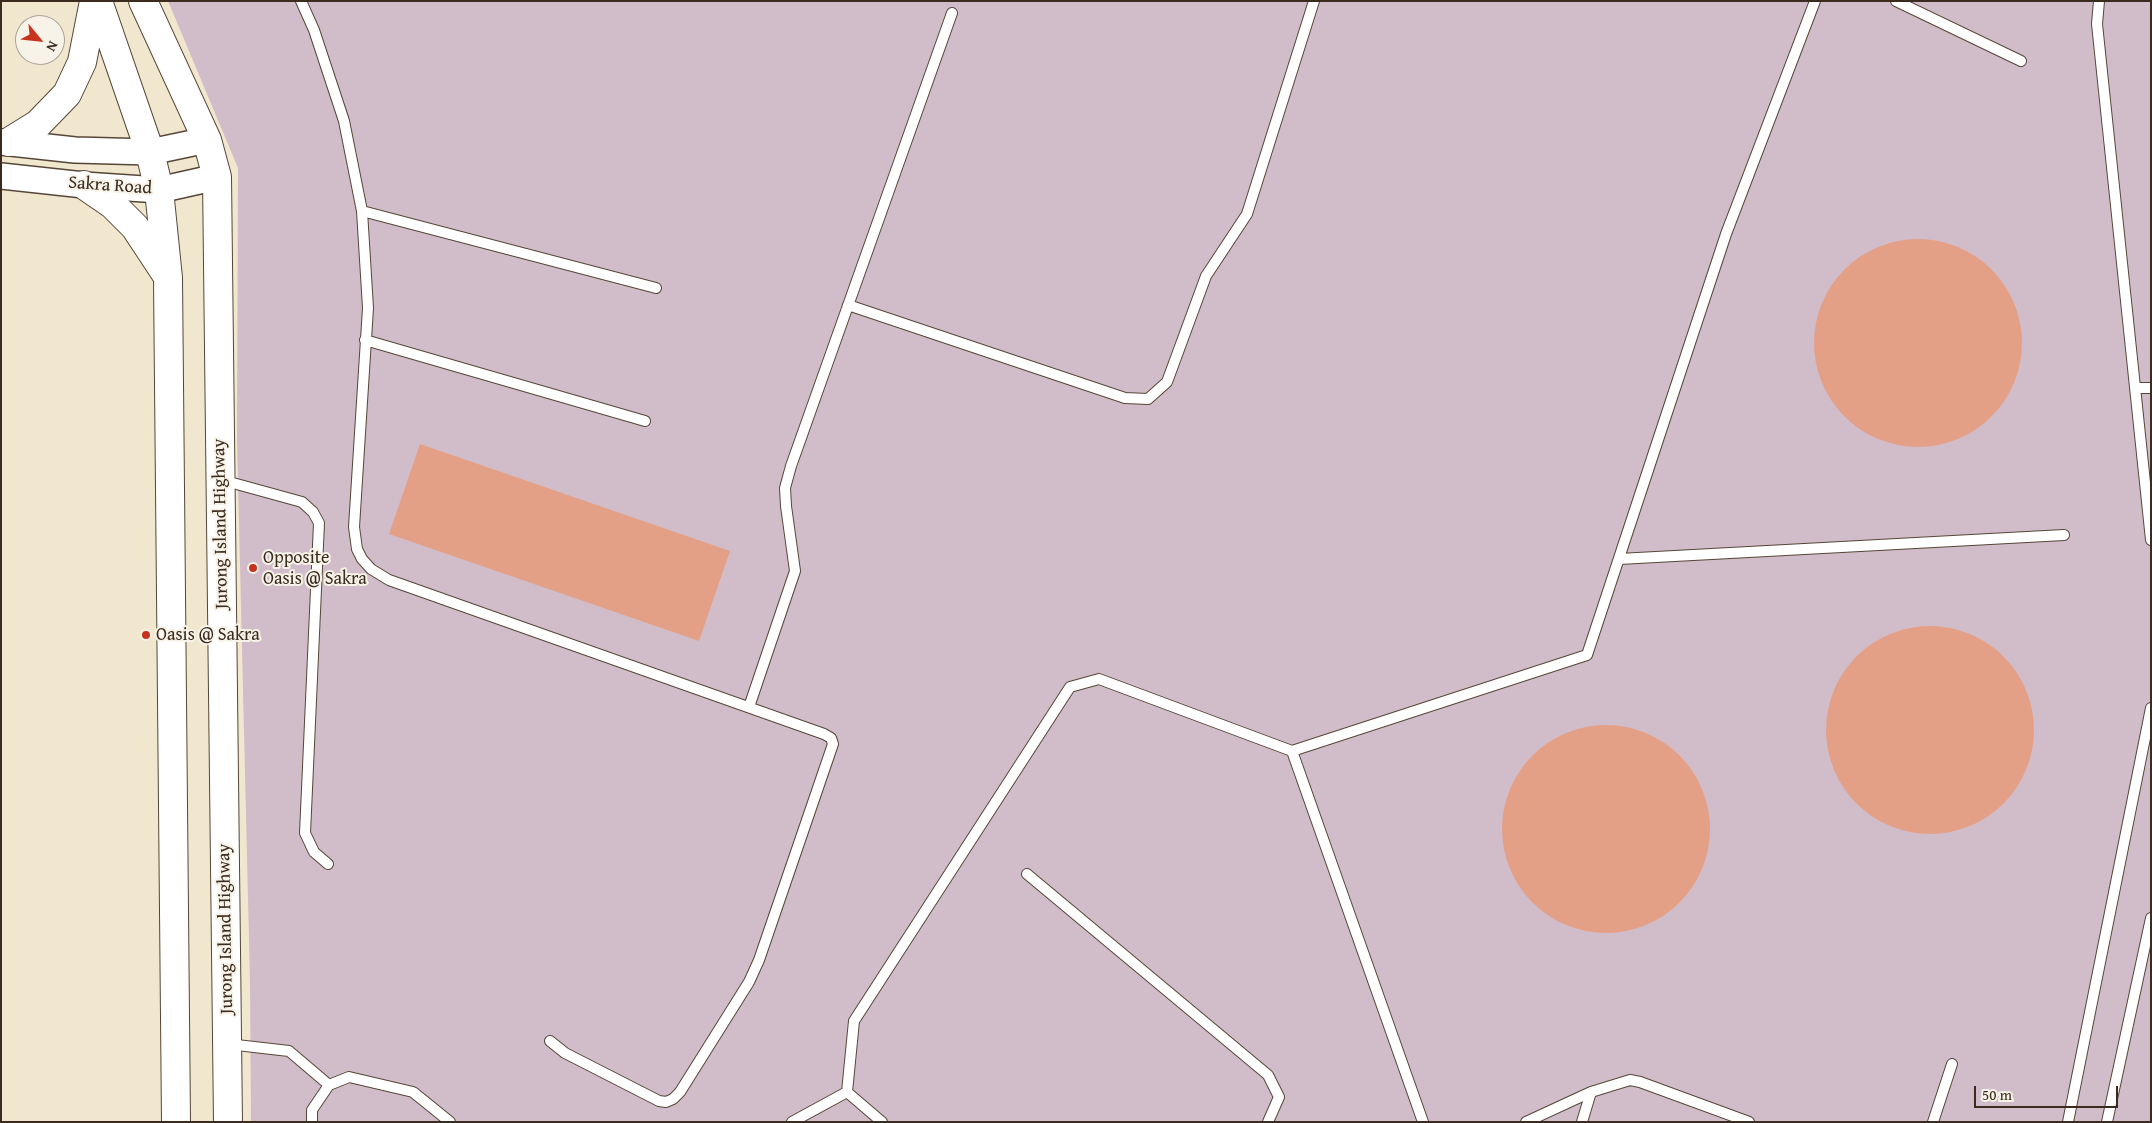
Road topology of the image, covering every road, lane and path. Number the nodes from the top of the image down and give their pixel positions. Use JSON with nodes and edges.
{"nodes":[{"id":1,"x":94,"y":1,"type":"edge"},
{"id":2,"x":98,"y":1,"type":"edge"},
{"id":3,"x":143,"y":1,"type":"edge"},
{"id":4,"x":301,"y":1,"type":"edge"},
{"id":5,"x":1314,"y":1,"type":"edge"},
{"id":6,"x":1815,"y":1,"type":"edge"},
{"id":7,"x":1896,"y":1,"type":"edge"},
{"id":8,"x":2099,"y":1,"type":"edge"},
{"id":9,"x":952,"y":13,"type":"dead end"},
{"id":10,"x":2021,"y":61,"type":"dead end"},
{"id":11,"x":207,"y":140,"type":"junction"},
{"id":12,"x":5,"y":142,"type":"edge"},
{"id":13,"x":150,"y":152,"type":"junction"},
{"id":14,"x":1,"y":176,"type":"edge"},
{"id":15,"x":217,"y":177,"type":"junction"},
{"id":16,"x":84,"y":186,"type":"junction"},
{"id":17,"x":159,"y":190,"type":"junction"},
{"id":18,"x":362,"y":211,"type":"junction"},
{"id":19,"x":168,"y":278,"type":"junction"},
{"id":20,"x":656,"y":288,"type":"dead end"},
{"id":21,"x":848,"y":305,"type":"junction"},
{"id":22,"x":366,"y":340,"type":"junction"},
{"id":23,"x":2135,"y":388,"type":"junction"},
{"id":24,"x":2151,"y":388,"type":"edge"},
{"id":25,"x":645,"y":421,"type":"dead end"},
{"id":26,"x":221,"y":480,"type":"junction"},
{"id":27,"x":2064,"y":535,"type":"dead end"},
{"id":28,"x":2151,"y":540,"type":"edge"},
{"id":29,"x":1619,"y":559,"type":"junction"},
{"id":30,"x":749,"y":707,"type":"junction"},
{"id":31,"x":2151,"y":708,"type":"edge"},
{"id":32,"x":1292,"y":751,"type":"junction"},
{"id":33,"x":328,"y":864,"type":"dead end"},
{"id":34,"x":1027,"y":874,"type":"dead end"},
{"id":35,"x":2151,"y":918,"type":"edge"},
{"id":36,"x":550,"y":1041,"type":"dead end"},
{"id":37,"x":227,"y":1044,"type":"junction"},
{"id":38,"x":1952,"y":1064,"type":"dead end"},
{"id":39,"x":330,"y":1085,"type":"junction"},
{"id":40,"x":847,"y":1092,"type":"junction"},
{"id":41,"x":1591,"y":1092,"type":"junction"},
{"id":42,"x":176,"y":1122,"type":"edge"},
{"id":43,"x":228,"y":1122,"type":"edge"},
{"id":44,"x":312,"y":1122,"type":"edge"},
{"id":45,"x":450,"y":1122,"type":"edge"},
{"id":46,"x":792,"y":1122,"type":"edge"},
{"id":47,"x":882,"y":1122,"type":"edge"},
{"id":48,"x":1268,"y":1122,"type":"edge"},
{"id":49,"x":1423,"y":1122,"type":"edge"},
{"id":50,"x":1526,"y":1122,"type":"edge"},
{"id":51,"x":1582,"y":1122,"type":"edge"},
{"id":52,"x":1749,"y":1122,"type":"edge"},
{"id":53,"x":1933,"y":1122,"type":"edge"},
{"id":54,"x":2068,"y":1122,"type":"edge"},
{"id":55,"x":2107,"y":1122,"type":"edge"}],
"edges":[{"from":1,"to":12,"type":"main road"},
{"from":2,"to":13,"type":"main road"},
{"from":3,"to":11,"type":"main road","name":"Jurong Island Highway"},
{"from":4,"to":18,"type":"lane"},
{"from":5,"to":21,"type":"lane"},
{"from":6,"to":29,"type":"lane"},
{"from":7,"to":10,"type":"lane"},
{"from":8,"to":23,"type":"lane"},
{"from":9,"to":21,"type":"lane"},
{"from":11,"to":13,"type":"street","name":"Sakra Road"},
{"from":11,"to":15,"type":"main road","name":"Jurong Island Highway"},
{"from":12,"to":13,"type":"street","name":"Sakra Road"},
{"from":13,"to":17,"type":"main road"},
{"from":14,"to":16,"type":"street","name":"Sakra Road"},
{"from":15,"to":17,"type":"street","name":"Sakra Road"},
{"from":15,"to":26,"type":"main road","name":"Jurong Island Highway"},
{"from":16,"to":17,"type":"street","name":"Sakra Road"},
{"from":16,"to":19,"type":"main road"},
{"from":17,"to":19,"type":"main road"},
{"from":18,"to":20,"type":"lane"},
{"from":18,"to":22,"type":"lane"},
{"from":19,"to":42,"type":"main road"},
{"from":21,"to":30,"type":"lane"},
{"from":22,"to":25,"type":"lane"},
{"from":22,"to":30,"type":"lane"},
{"from":23,"to":24,"type":"lane"},
{"from":23,"to":28,"type":"lane"},
{"from":26,"to":33,"type":"lane"},
{"from":26,"to":37,"type":"main road","name":"Jurong Island Highway"},
{"from":27,"to":29,"type":"lane"},
{"from":29,"to":32,"type":"lane"},
{"from":30,"to":36,"type":"lane"},
{"from":31,"to":54,"type":"lane"},
{"from":32,"to":40,"type":"lane"},
{"from":32,"to":49,"type":"lane"},
{"from":34,"to":48,"type":"lane"},
{"from":35,"to":55,"type":"lane"},
{"from":37,"to":39,"type":"lane"},
{"from":37,"to":43,"type":"main road","name":"Jurong Island Highway"},
{"from":38,"to":53,"type":"lane"},
{"from":39,"to":44,"type":"lane"},
{"from":39,"to":45,"type":"lane"},
{"from":40,"to":46,"type":"lane"},
{"from":40,"to":47,"type":"lane"},
{"from":41,"to":50,"type":"lane"},
{"from":41,"to":51,"type":"lane"},
{"from":41,"to":52,"type":"lane"}]}
